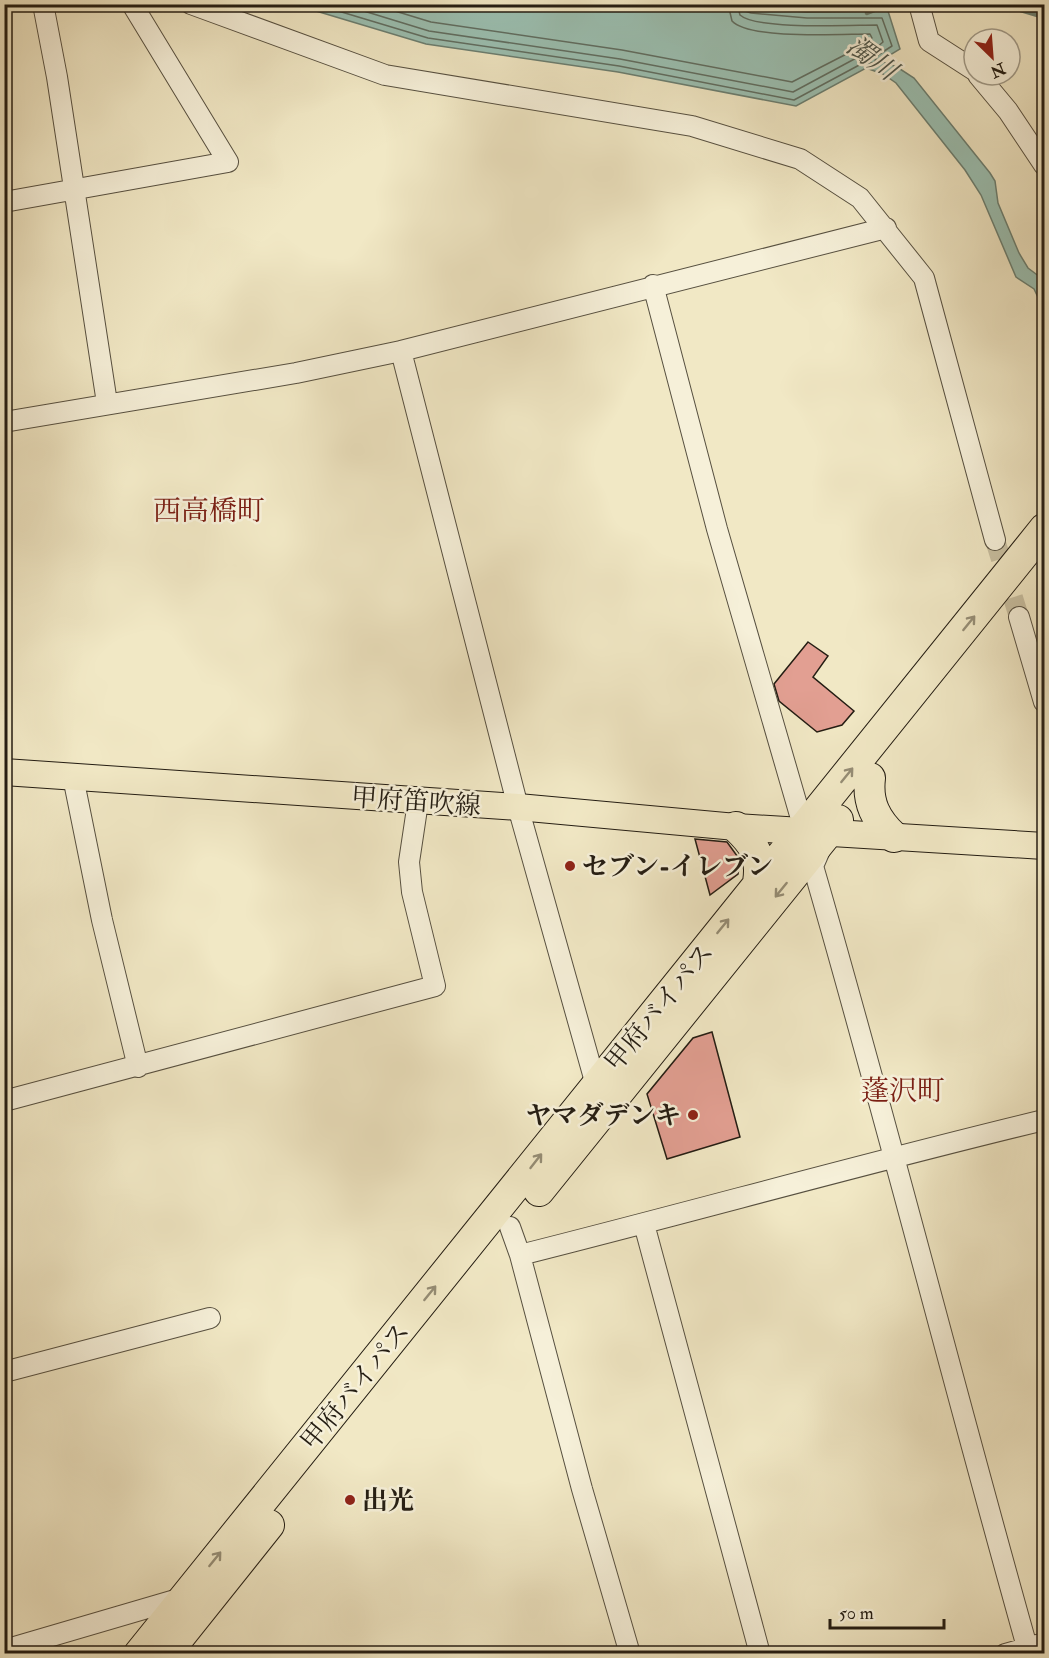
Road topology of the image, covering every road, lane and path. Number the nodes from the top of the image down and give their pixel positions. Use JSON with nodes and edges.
{"nodes":[{"id":1,"x":43,"y":4,"type":"edge"},
{"id":2,"x":132,"y":4,"type":"edge"},
{"id":3,"x":191,"y":4,"type":"edge"},
{"id":4,"x":918,"y":4,"type":"edge"},
{"id":5,"x":962,"y":62,"type":"edge"},
{"id":6,"x":988,"y":87,"type":"edge"},
{"id":7,"x":1044,"y":165,"type":"edge"},
{"id":8,"x":74,"y":189,"type":"junction"},
{"id":9,"x":4,"y":202,"type":"edge"},
{"id":10,"x":886,"y":228,"type":"junction"},
{"id":11,"x":653,"y":285,"type":"junction"},
{"id":12,"x":401,"y":351,"type":"junction"},
{"id":13,"x":107,"y":403,"type":"junction"},
{"id":14,"x":4,"y":422,"type":"edge"},
{"id":15,"x":995,"y":540,"type":"tunnel mouth"},
{"id":16,"x":1042,"y":549,"type":"edge"},
{"id":17,"x":1019,"y":618,"type":"tunnel mouth"},
{"id":18,"x":1044,"y":702,"type":"edge"},
{"id":19,"x":4,"y":772,"type":"edge"},
{"id":20,"x":73,"y":777,"type":"junction"},
{"id":21,"x":870,"y":778,"type":"junction"},
{"id":22,"x":418,"y":802,"type":"junction"},
{"id":23,"x":519,"y":807,"type":"junction"},
{"id":24,"x":736,"y":826,"type":"junction"},
{"id":25,"x":816,"y":831,"type":"junction"},
{"id":26,"x":894,"y":837,"type":"junction"},
{"id":27,"x":1044,"y":846,"type":"edge"},
{"id":28,"x":758,"y":883,"type":"junction"},
{"id":29,"x":138,"y":1067,"type":"junction"},
{"id":30,"x":596,"y":1085,"type":"junction"},
{"id":31,"x":4,"y":1101,"type":"edge"},
{"id":32,"x":1044,"y":1120,"type":"edge"},
{"id":33,"x":892,"y":1157,"type":"junction"},
{"id":34,"x":644,"y":1224,"type":"junction"},
{"id":35,"x":500,"y":1235,"type":"junction"},
{"id":36,"x":210,"y":1318,"type":"dead end"},
{"id":37,"x":4,"y":1372,"type":"edge"},
{"id":38,"x":184,"y":1597,"type":"junction"},
{"id":39,"x":1034,"y":1648,"type":"edge"},
{"id":40,"x":4,"y":1650,"type":"edge"},
{"id":41,"x":139,"y":1653,"type":"edge"},
{"id":42,"x":166,"y":1653,"type":"edge"},
{"id":43,"x":630,"y":1653,"type":"edge"},
{"id":44,"x":760,"y":1653,"type":"edge"},
{"id":45,"x":1005,"y":1653,"type":"edge"}],
"edges":[{"from":1,"to":8,"type":"street"},
{"from":2,"to":8,"type":"street"},
{"from":3,"to":10,"type":"street"},
{"from":4,"to":5,"type":"street"},
{"from":6,"to":7,"type":"street"},
{"from":8,"to":9,"type":"street"},
{"from":8,"to":13,"type":"street"},
{"from":10,"to":11,"type":"street"},
{"from":10,"to":15,"type":"street"},
{"from":11,"to":12,"type":"street"},
{"from":11,"to":25,"type":"street"},
{"from":12,"to":13,"type":"street"},
{"from":12,"to":23,"type":"street"},
{"from":13,"to":14,"type":"street"},
{"from":16,"to":21,"type":"highway","name":"甲府バイパス"},
{"from":25,"to":16,"type":"highway","name":"甲府バイパス","one_way":true},
{"from":17,"to":18,"type":"street"},
{"from":19,"to":20,"type":"main road","name":"甲府笛吹線"},
{"from":20,"to":22,"type":"main road","name":"甲府笛吹線"},
{"from":20,"to":29,"type":"street"},
{"from":21,"to":25,"type":"highway","name":"甲府バイパス"},
{"from":21,"to":26,"type":"highway"},
{"from":22,"to":23,"type":"main road","name":"甲府笛吹線"},
{"from":22,"to":29,"type":"street"},
{"from":23,"to":24,"type":"main road","name":"甲府笛吹線"},
{"from":23,"to":30,"type":"street"},
{"from":24,"to":25,"type":"main road","name":"甲府笛吹線"},
{"from":24,"to":28,"type":"highway"},
{"from":25,"to":26,"type":"main road","name":"甲府笛吹線"},
{"from":25,"to":28,"type":"highway","name":"甲府バイパス"},
{"from":25,"to":33,"type":"street"},
{"from":25,"to":35,"type":"highway","name":"甲府バイパス","one_way":true},
{"from":26,"to":27,"type":"main road","name":"甲府笛吹線"},
{"from":30,"to":28,"type":"highway","name":"甲府バイパス","one_way":true},
{"from":29,"to":31,"type":"street"},
{"from":35,"to":30,"type":"highway","name":"甲府バイパス","one_way":true},
{"from":32,"to":33,"type":"street"},
{"from":33,"to":34,"type":"street"},
{"from":33,"to":39,"type":"street"},
{"from":34,"to":35,"type":"street"},
{"from":34,"to":44,"type":"street"},
{"from":38,"to":35,"type":"highway","name":"甲府バイパス","one_way":true},
{"from":35,"to":42,"type":"highway","name":"甲府バイパス"},
{"from":35,"to":43,"type":"street"},
{"from":36,"to":37,"type":"street"},
{"from":38,"to":40,"type":"street"},
{"from":38,"to":41,"type":"highway","name":"甲府バイパス"},
{"from":39,"to":45,"type":"street"}]}
